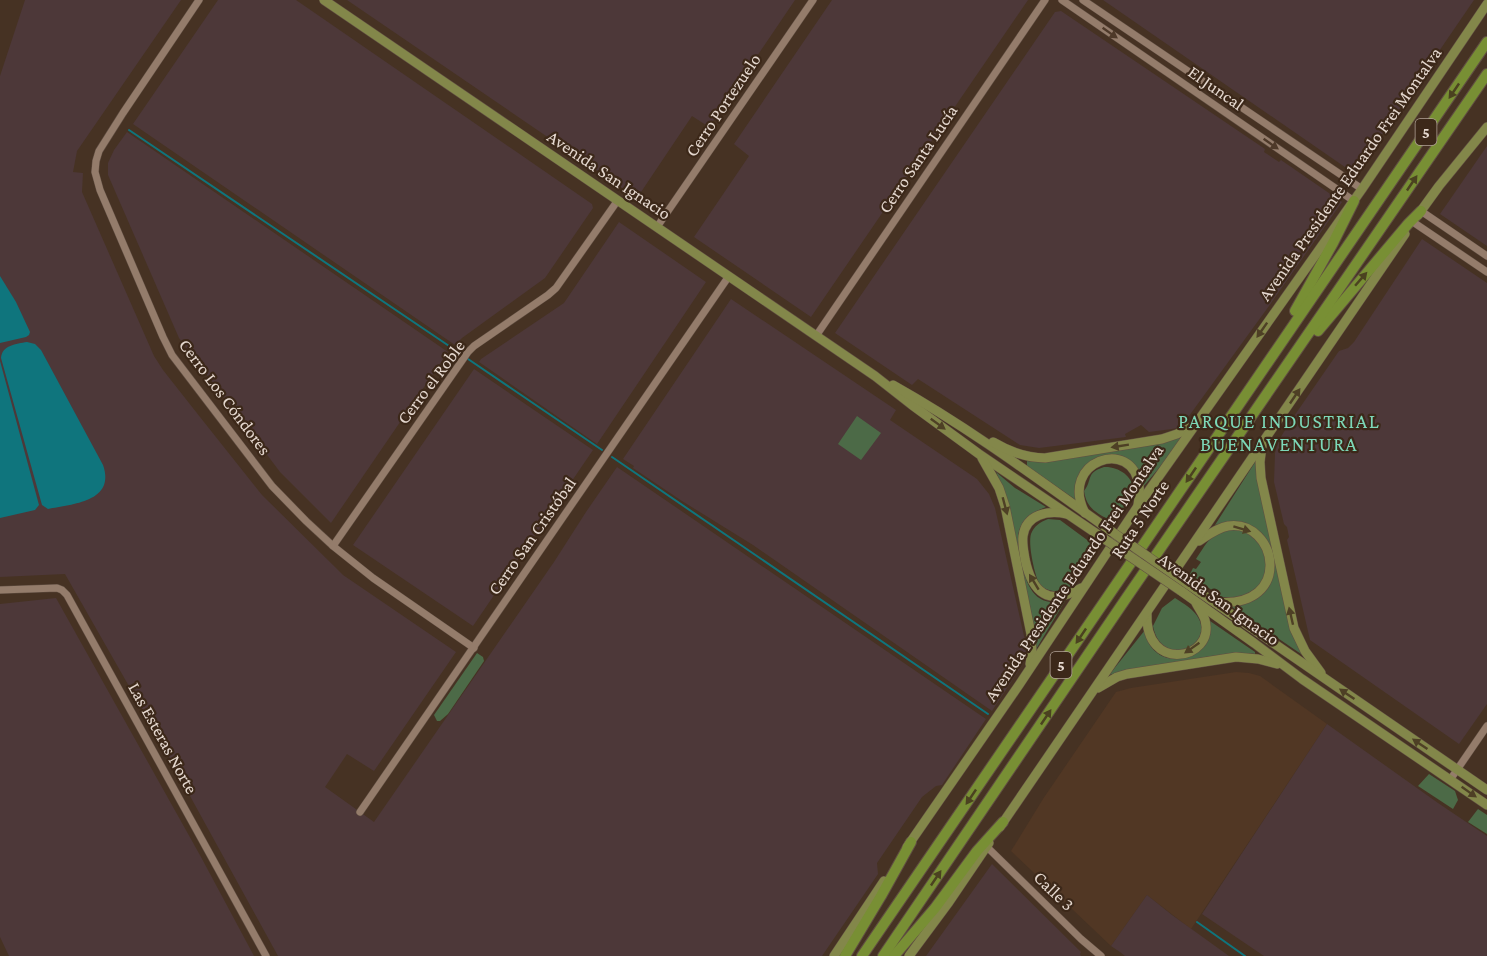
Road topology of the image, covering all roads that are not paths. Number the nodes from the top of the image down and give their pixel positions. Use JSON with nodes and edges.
{"nodes":[{"id":1,"x":199,"y":0,"type":"edge"},
{"id":2,"x":324,"y":0,"type":"edge"},
{"id":3,"x":813,"y":0,"type":"edge"},
{"id":4,"x":1045,"y":0,"type":"edge"},
{"id":5,"x":1062,"y":0,"type":"edge"},
{"id":6,"x":1083,"y":0,"type":"edge"},
{"id":7,"x":1487,"y":4,"type":"edge"},
{"id":8,"x":1487,"y":42,"type":"edge"},
{"id":9,"x":1487,"y":74,"type":"edge"},
{"id":10,"x":1487,"y":127,"type":"edge"},
{"id":11,"x":1362,"y":189,"type":"junction"},
{"id":12,"x":618,"y":200,"type":"junction"},
{"id":13,"x":1354,"y":201,"type":"junction"},
{"id":14,"x":1421,"y":211,"type":"junction"},
{"id":15,"x":1413,"y":222,"type":"junction"},
{"id":16,"x":657,"y":227,"type":"junction"},
{"id":17,"x":1471,"y":246,"type":"junction"},
{"id":18,"x":1464,"y":256,"type":"junction"},
{"id":19,"x":1487,"y":256,"type":"edge"},
{"id":20,"x":1487,"y":272,"type":"edge"},
{"id":21,"x":729,"y":276,"type":"junction"},
{"id":22,"x":816,"y":336,"type":"junction"},
{"id":23,"x":1283,"y":372,"type":"junction"},
{"id":24,"x":1260,"y":375,"type":"junction"},
{"id":25,"x":875,"y":376,"type":"junction"},
{"id":26,"x":1195,"y":424,"type":"junction"},
{"id":27,"x":975,"y":437,"type":"junction"},
{"id":28,"x":1262,"y":444,"type":"junction"},
{"id":29,"x":979,"y":454,"type":"junction"},
{"id":30,"x":1138,"y":506,"type":"junction"},
{"id":31,"x":1085,"y":513,"type":"junction"},
{"id":32,"x":1070,"y":515,"type":"junction"},
{"id":33,"x":1105,"y":534,"type":"junction"},
{"id":34,"x":333,"y":546,"type":"junction"},
{"id":35,"x":1191,"y":549,"type":"junction"},
{"id":36,"x":1083,"y":587,"type":"junction"},
{"id":37,"x":1184,"y":587,"type":"junction"},
{"id":38,"x":0,"y":590,"type":"edge"},
{"id":39,"x":1192,"y":599,"type":"junction"},
{"id":40,"x":1214,"y":602,"type":"junction"},
{"id":41,"x":1147,"y":613,"type":"junction"},
{"id":42,"x":474,"y":648,"type":"junction"},
{"id":43,"x":1285,"y":667,"type":"junction"},
{"id":44,"x":1310,"y":669,"type":"junction"},
{"id":45,"x":1028,"y":671,"type":"junction"},
{"id":46,"x":1302,"y":679,"type":"junction"},
{"id":47,"x":1326,"y":680,"type":"junction"},
{"id":48,"x":1093,"y":692,"type":"junction"},
{"id":49,"x":1487,"y":726,"type":"edge"},
{"id":50,"x":1457,"y":769,"type":"junction"},
{"id":51,"x":1450,"y":780,"type":"junction"},
{"id":52,"x":1487,"y":790,"type":"edge"},
{"id":53,"x":1487,"y":805,"type":"edge"},
{"id":54,"x":360,"y":812,"type":"dead end"},
{"id":55,"x":1003,"y":822,"type":"junction"},
{"id":56,"x":911,"y":842,"type":"junction"},
{"id":57,"x":987,"y":847,"type":"junction"},
{"id":58,"x":266,"y":956,"type":"edge"},
{"id":59,"x":834,"y":956,"type":"edge"},
{"id":60,"x":845,"y":956,"type":"edge"},
{"id":61,"x":862,"y":956,"type":"edge"},
{"id":62,"x":883,"y":956,"type":"edge"},
{"id":63,"x":894,"y":956,"type":"edge"},
{"id":64,"x":909,"y":956,"type":"edge"},
{"id":65,"x":1101,"y":956,"type":"edge"}],
"edges":[{"from":1,"to":34,"type":"street","name":"Cerro Los Cóndores"},
{"from":2,"to":12,"type":"main road","name":"Avenida San Ignacio"},
{"from":3,"to":16,"type":"street","name":"Cerro Portezuelo"},
{"from":4,"to":22,"type":"street","name":"Cerro Santa Lucía"},
{"from":5,"to":13,"type":"street","name":"El Juncal","one_way":true},
{"from":6,"to":11,"type":"street","name":"El Juncal"},
{"from":7,"to":11,"type":"main road","name":"Avenida Presidente Eduardo Frei Montalva"},
{"from":8,"to":24,"type":"highway","name":"Ruta 5 Norte","number":"5","one_way":true},
{"from":23,"to":9,"type":"highway","name":"Ruta 5 Norte","number":"5","one_way":true},
{"from":10,"to":14,"type":"main road"},
{"from":11,"to":13,"type":"main road","name":"Avenida Presidente Eduardo Frei Montalva"},
{"from":12,"to":16,"type":"main road","name":"Avenida San Ignacio"},
{"from":12,"to":34,"type":"street","name":"Cerro el Roble"},
{"from":13,"to":24,"type":"highway"},
{"from":13,"to":26,"type":"main road","name":"Avenida Presidente Eduardo Frei Montalva","one_way":true},
{"from":14,"to":15,"type":"main road"},
{"from":14,"to":17,"type":"street"},
{"from":23,"to":14,"type":"highway","one_way":true},
{"from":15,"to":18,"type":"street"},
{"from":28,"to":15,"type":"main road","one_way":true},
{"from":16,"to":21,"type":"main road","name":"Avenida San Ignacio"},
{"from":17,"to":18,"type":"street"},
{"from":17,"to":19,"type":"street"},
{"from":18,"to":20,"type":"street"},
{"from":21,"to":22,"type":"main road","name":"Avenida San Ignacio"},
{"from":21,"to":42,"type":"street","name":"Cerro San Cristóbal"},
{"from":22,"to":25,"type":"main road","name":"Avenida San Ignacio"},
{"from":62,"to":23,"type":"highway","name":"Ruta 5 Norte","number":"5","one_way":true},
{"from":24,"to":61,"type":"highway","name":"Ruta 5 Norte","number":"5","one_way":true},
{"from":25,"to":27,"type":"main road","name":"Avenida San Ignacio"},
{"from":25,"to":29,"type":"main road","name":"Avenida San Ignacio","one_way":true},
{"from":26,"to":27,"type":"main road","one_way":true},
{"from":26,"to":30,"type":"main road","name":"Avenida Presidente Eduardo Frei Montalva"},
{"from":27,"to":31,"type":"main road","name":"Avenida San Ignacio"},
{"from":28,"to":35,"type":"main road"},
{"from":47,"to":28,"type":"main road","one_way":true},
{"from":29,"to":32,"type":"main road","name":"Avenida San Ignacio"},
{"from":29,"to":45,"type":"main road","one_way":true},
{"from":30,"to":31,"type":"main road"},
{"from":30,"to":36,"type":"main road","name":"Avenida Presidente Eduardo Frei Montalva"},
{"from":31,"to":33,"type":"main road","name":"Avenida San Ignacio"},
{"from":32,"to":33,"type":"main road","name":"Avenida San Ignacio"},
{"from":36,"to":32,"type":"main road","one_way":true},
{"from":33,"to":37,"type":"main road","name":"Avenida San Ignacio","bridge":true},
{"from":34,"to":42,"type":"street","name":"Cerro Los Cóndores"},
{"from":35,"to":40,"type":"main road","one_way":true},
{"from":35,"to":41,"type":"main road"},
{"from":36,"to":45,"type":"main road","name":"Avenida Presidente Eduardo Frei Montalva"},
{"from":37,"to":39,"type":"main road","name":"Avenida San Ignacio"},
{"from":37,"to":40,"type":"main road","name":"Avenida San Ignacio"},
{"from":38,"to":58,"type":"street","name":"Las Esteras Norte"},
{"from":39,"to":41,"type":"main road","one_way":true},
{"from":39,"to":43,"type":"main road","name":"Avenida San Ignacio"},
{"from":40,"to":44,"type":"main road","name":"Avenida San Ignacio"},
{"from":41,"to":48,"type":"main road"},
{"from":42,"to":54,"type":"street","name":"Cerro San Cristóbal"},
{"from":43,"to":46,"type":"main road","name":"Avenida San Ignacio"},
{"from":43,"to":48,"type":"main road"},
{"from":44,"to":46,"type":"main road"},
{"from":44,"to":47,"type":"main road","name":"Avenida San Ignacio"},
{"from":45,"to":56,"type":"main road","name":"Avenida Presidente Eduardo Frei Montalva"},
{"from":46,"to":51,"type":"main road","name":"Avenida San Ignacio"},
{"from":50,"to":47,"type":"main road","name":"Avenida San Ignacio","one_way":true},
{"from":48,"to":55,"type":"main road"},
{"from":49,"to":50,"type":"street"},
{"from":50,"to":51,"type":"street"},
{"from":50,"to":52,"type":"main road","name":"Avenida San Ignacio"},
{"from":51,"to":53,"type":"main road","name":"Avenida San Ignacio","one_way":true},
{"from":55,"to":57,"type":"main road"},
{"from":55,"to":63,"type":"highway"},
{"from":56,"to":59,"type":"main road","name":"Avenida Presidente Eduardo Frei Montalva"},
{"from":56,"to":60,"type":"highway"},
{"from":57,"to":64,"type":"main road"},
{"from":57,"to":65,"type":"street","name":"Calle 3"}]}
